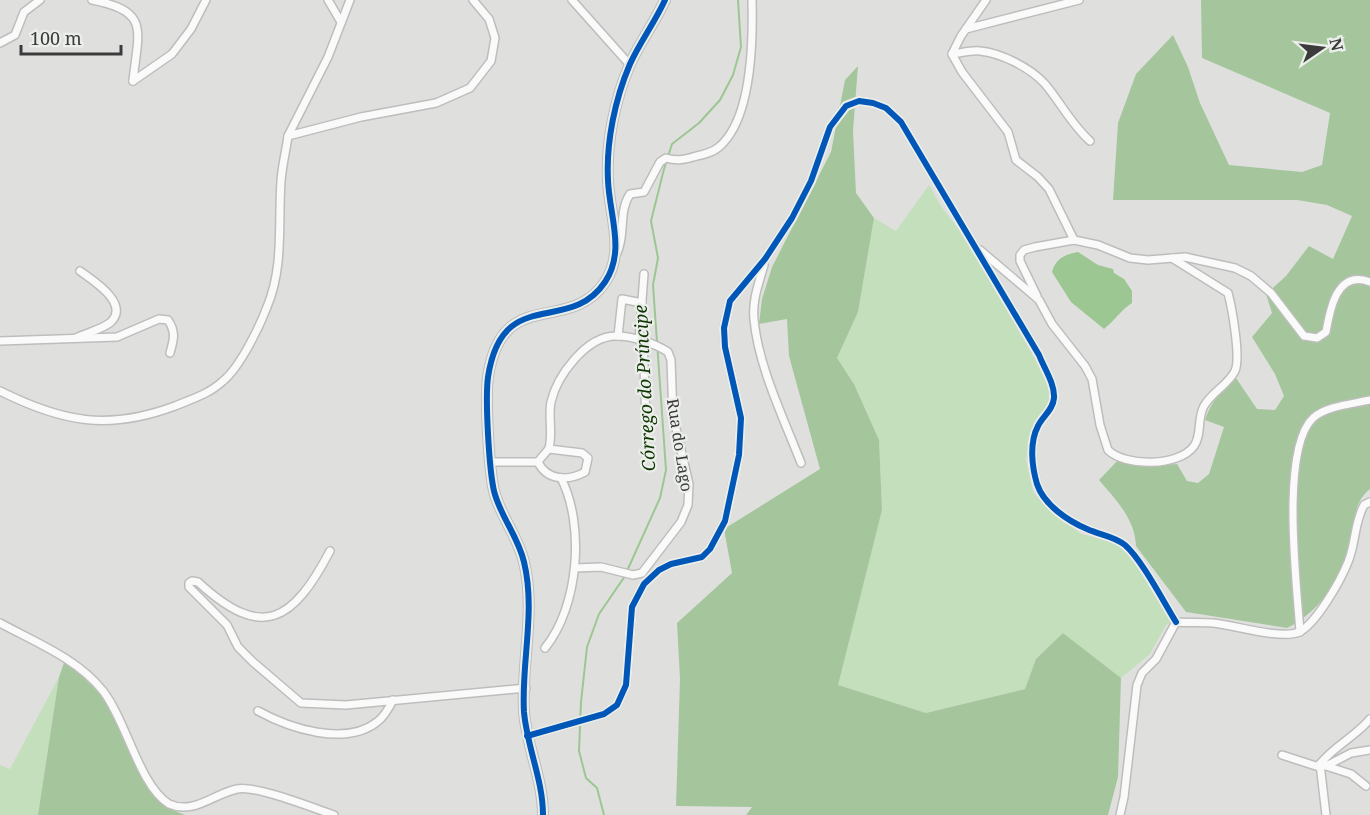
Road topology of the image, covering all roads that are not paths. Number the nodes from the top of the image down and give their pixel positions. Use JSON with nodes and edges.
{"nodes":[{"id":1,"x":40,"y":0,"type":"edge"},
{"id":2,"x":92,"y":0,"type":"edge"},
{"id":3,"x":206,"y":0,"type":"edge"},
{"id":4,"x":328,"y":0,"type":"edge"},
{"id":5,"x":350,"y":0,"type":"edge"},
{"id":6,"x":473,"y":0,"type":"edge"},
{"id":7,"x":572,"y":0,"type":"edge"},
{"id":8,"x":665,"y":0,"type":"edge"},
{"id":9,"x":752,"y":0,"type":"edge"},
{"id":10,"x":986,"y":0,"type":"edge"},
{"id":11,"x":1079,"y":0,"type":"edge"},
{"id":12,"x":341,"y":22,"type":"junction"},
{"id":13,"x":966,"y":29,"type":"junction"},
{"id":14,"x":0,"y":43,"type":"edge"},
{"id":15,"x":952,"y":54,"type":"junction"},
{"id":16,"x":630,"y":65,"type":"junction"},
{"id":17,"x":288,"y":136,"type":"junction"},
{"id":18,"x":1090,"y":141,"type":"dead end"},
{"id":19,"x":1074,"y":240,"type":"junction"},
{"id":20,"x":973,"y":244,"type":"junction"},
{"id":21,"x":615,"y":257,"type":"junction"},
{"id":22,"x":1172,"y":258,"type":"junction"},
{"id":23,"x":765,"y":260,"type":"junction"},
{"id":24,"x":80,"y":271,"type":"dead end"},
{"id":25,"x":644,"y":274,"type":"dead end"},
{"id":26,"x":1370,"y":282,"type":"edge"},
{"id":27,"x":1039,"y":300,"type":"junction"},
{"id":28,"x":642,"y":303,"type":"junction"},
{"id":29,"x":618,"y":336,"type":"junction"},
{"id":30,"x":71,"y":340,"type":"junction"},
{"id":31,"x":0,"y":341,"type":"edge"},
{"id":32,"x":641,"y":341,"type":"junction"},
{"id":33,"x":170,"y":353,"type":"dead end"},
{"id":34,"x":1,"y":393,"type":"edge"},
{"id":35,"x":1370,"y":400,"type":"edge"},
{"id":36,"x":646,"y":420,"type":"dead end"},
{"id":37,"x":549,"y":449,"type":"junction"},
{"id":38,"x":492,"y":462,"type":"junction"},
{"id":39,"x":538,"y":462,"type":"junction"},
{"id":40,"x":801,"y":463,"type":"dead end"},
{"id":41,"x":561,"y":478,"type":"junction"},
{"id":42,"x":1370,"y":502,"type":"edge"},
{"id":43,"x":330,"y":551,"type":"dead end"},
{"id":44,"x":575,"y":568,"type":"junction"},
{"id":45,"x":1176,"y":622,"type":"junction"},
{"id":46,"x":0,"y":623,"type":"edge"},
{"id":47,"x":1300,"y":632,"type":"junction"},
{"id":48,"x":545,"y":648,"type":"dead end"},
{"id":49,"x":526,"y":688,"type":"junction"},
{"id":50,"x":393,"y":700,"type":"junction"},
{"id":51,"x":258,"y":711,"type":"dead end"},
{"id":52,"x":1370,"y":719,"type":"edge"},
{"id":53,"x":527,"y":736,"type":"junction"},
{"id":54,"x":1370,"y":750,"type":"edge"},
{"id":55,"x":1282,"y":756,"type":"dead end"},
{"id":56,"x":1322,"y":765,"type":"junction"},
{"id":57,"x":1366,"y":786,"type":"dead end"},
{"id":58,"x":334,"y":815,"type":"edge"},
{"id":59,"x":543,"y":815,"type":"edge"},
{"id":60,"x":1120,"y":815,"type":"edge"},
{"id":61,"x":1326,"y":815,"type":"edge"}],
"edges":[{"from":1,"to":14,"type":"street"},
{"from":2,"to":3,"type":"street"},
{"from":4,"to":12,"type":"street"},
{"from":5,"to":12,"type":"street"},
{"from":6,"to":17,"type":"street"},
{"from":7,"to":16,"type":"street"},
{"from":8,"to":16,"type":"street"},
{"from":9,"to":21,"type":"street"},
{"from":10,"to":13,"type":"street"},
{"from":11,"to":13,"type":"street"},
{"from":12,"to":17,"type":"street"},
{"from":13,"to":15,"type":"street"},
{"from":15,"to":18,"type":"street"},
{"from":15,"to":19,"type":"street"},
{"from":16,"to":21,"type":"street"},
{"from":17,"to":34,"type":"street"},
{"from":19,"to":22,"type":"street"},
{"from":19,"to":27,"type":"street"},
{"from":20,"to":23,"type":"street"},
{"from":20,"to":27,"type":"street"},
{"from":20,"to":45,"type":"street"},
{"from":21,"to":38,"type":"street"},
{"from":22,"to":26,"type":"street"},
{"from":22,"to":27,"type":"street"},
{"from":23,"to":40,"type":"street"},
{"from":23,"to":53,"type":"street"},
{"from":24,"to":30,"type":"street"},
{"from":25,"to":28,"type":"street"},
{"from":28,"to":29,"type":"street"},
{"from":28,"to":32,"type":"street"},
{"from":29,"to":32,"type":"street"},
{"from":29,"to":37,"type":"street"},
{"from":30,"to":31,"type":"street"},
{"from":30,"to":33,"type":"street"},
{"from":32,"to":36,"type":"street"},
{"from":32,"to":44,"type":"street","name":"Rua do Lago"},
{"from":35,"to":47,"type":"street"},
{"from":37,"to":39,"type":"street"},
{"from":37,"to":41,"type":"street"},
{"from":38,"to":39,"type":"street"},
{"from":38,"to":49,"type":"street"},
{"from":39,"to":41,"type":"street"},
{"from":41,"to":44,"type":"street"},
{"from":42,"to":47,"type":"street"},
{"from":43,"to":50,"type":"street"},
{"from":44,"to":48,"type":"street"},
{"from":45,"to":47,"type":"street"},
{"from":45,"to":60,"type":"street"},
{"from":46,"to":58,"type":"street"},
{"from":49,"to":50,"type":"street"},
{"from":49,"to":53,"type":"street"},
{"from":50,"to":51,"type":"street"},
{"from":52,"to":56,"type":"street"},
{"from":53,"to":59,"type":"street"},
{"from":54,"to":56,"type":"street"},
{"from":55,"to":56,"type":"street"},
{"from":56,"to":57,"type":"street"},
{"from":56,"to":61,"type":"street"}]}
